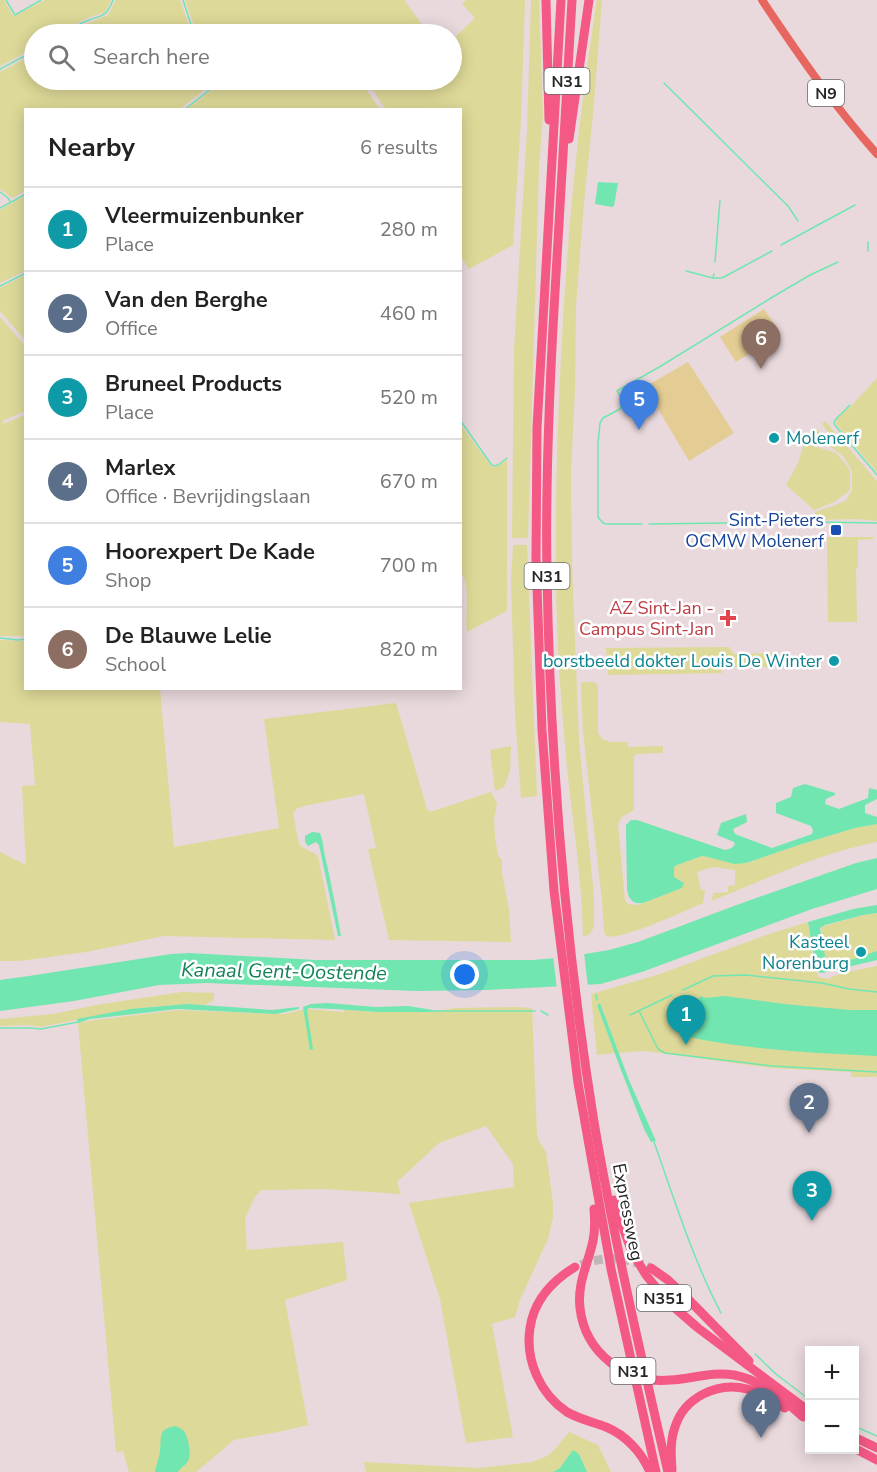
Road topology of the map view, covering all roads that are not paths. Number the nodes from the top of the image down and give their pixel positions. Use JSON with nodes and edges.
{"nodes":[{"id":1,"x":546,"y":0,"type":"edge"},
{"id":2,"x":561,"y":0,"type":"edge"},
{"id":3,"x":572,"y":0,"type":"edge"},
{"id":4,"x":589,"y":0,"type":"edge"},
{"id":5,"x":762,"y":0,"type":"edge"},
{"id":6,"x":553,"y":134,"type":"junction"},
{"id":7,"x":877,"y":154,"type":"edge"},
{"id":8,"x":562,"y":161,"type":"junction"},
{"id":9,"x":564,"y":929,"type":"junction"},
{"id":10,"x":603,"y":1167,"type":"junction"},
{"id":11,"x":594,"y":1181,"type":"junction"},
{"id":12,"x":575,"y":1267,"type":"tunnel mouth"},
{"id":13,"x":651,"y":1268,"type":"tunnel mouth"},
{"id":14,"x":787,"y":1394,"type":"junction"},
{"id":15,"x":805,"y":1415,"type":"edge"},
{"id":16,"x":805,"y":1416,"type":"edge"},
{"id":17,"x":805,"y":1416,"type":"edge"},
{"id":18,"x":859,"y":1439,"type":"edge"},
{"id":19,"x":877,"y":1449,"type":"edge"},
{"id":20,"x":859,"y":1450,"type":"edge"},
{"id":21,"x":877,"y":1460,"type":"edge"},
{"id":22,"x":650,"y":1472,"type":"edge"},
{"id":23,"x":656,"y":1472,"type":"edge"},
{"id":24,"x":670,"y":1472,"type":"edge"}],
"edges":[{"from":1,"to":6,"type":"highway"},
{"from":2,"to":6,"type":"highway","number":"N31"},
{"from":3,"to":8,"type":"highway","number":"N31"},
{"from":4,"to":8,"type":"highway"},
{"from":5,"to":7,"type":"main road","number":"N9"},
{"from":6,"to":9,"type":"highway","number":"N31"},
{"from":8,"to":9,"type":"highway","number":"N31"},
{"from":9,"to":10,"type":"highway","name":"Expressweg","number":"N31"},
{"from":9,"to":11,"type":"highway","name":"Expressweg","number":"N31"},
{"from":10,"to":14,"type":"highway","number":"N351"},
{"from":10,"to":24,"type":"highway","name":"Expressweg","number":"N31"},
{"from":11,"to":16,"type":"highway"},
{"from":11,"to":23,"type":"highway","name":"Expressweg","number":"N31"},
{"from":12,"to":22,"type":"highway"},
{"from":13,"to":14,"type":"highway","number":"N351"},
{"from":14,"to":15,"type":"highway","number":"N351"},
{"from":17,"to":24,"type":"highway"},
{"from":18,"to":19,"type":"highway"},
{"from":20,"to":21,"type":"highway"}]}
